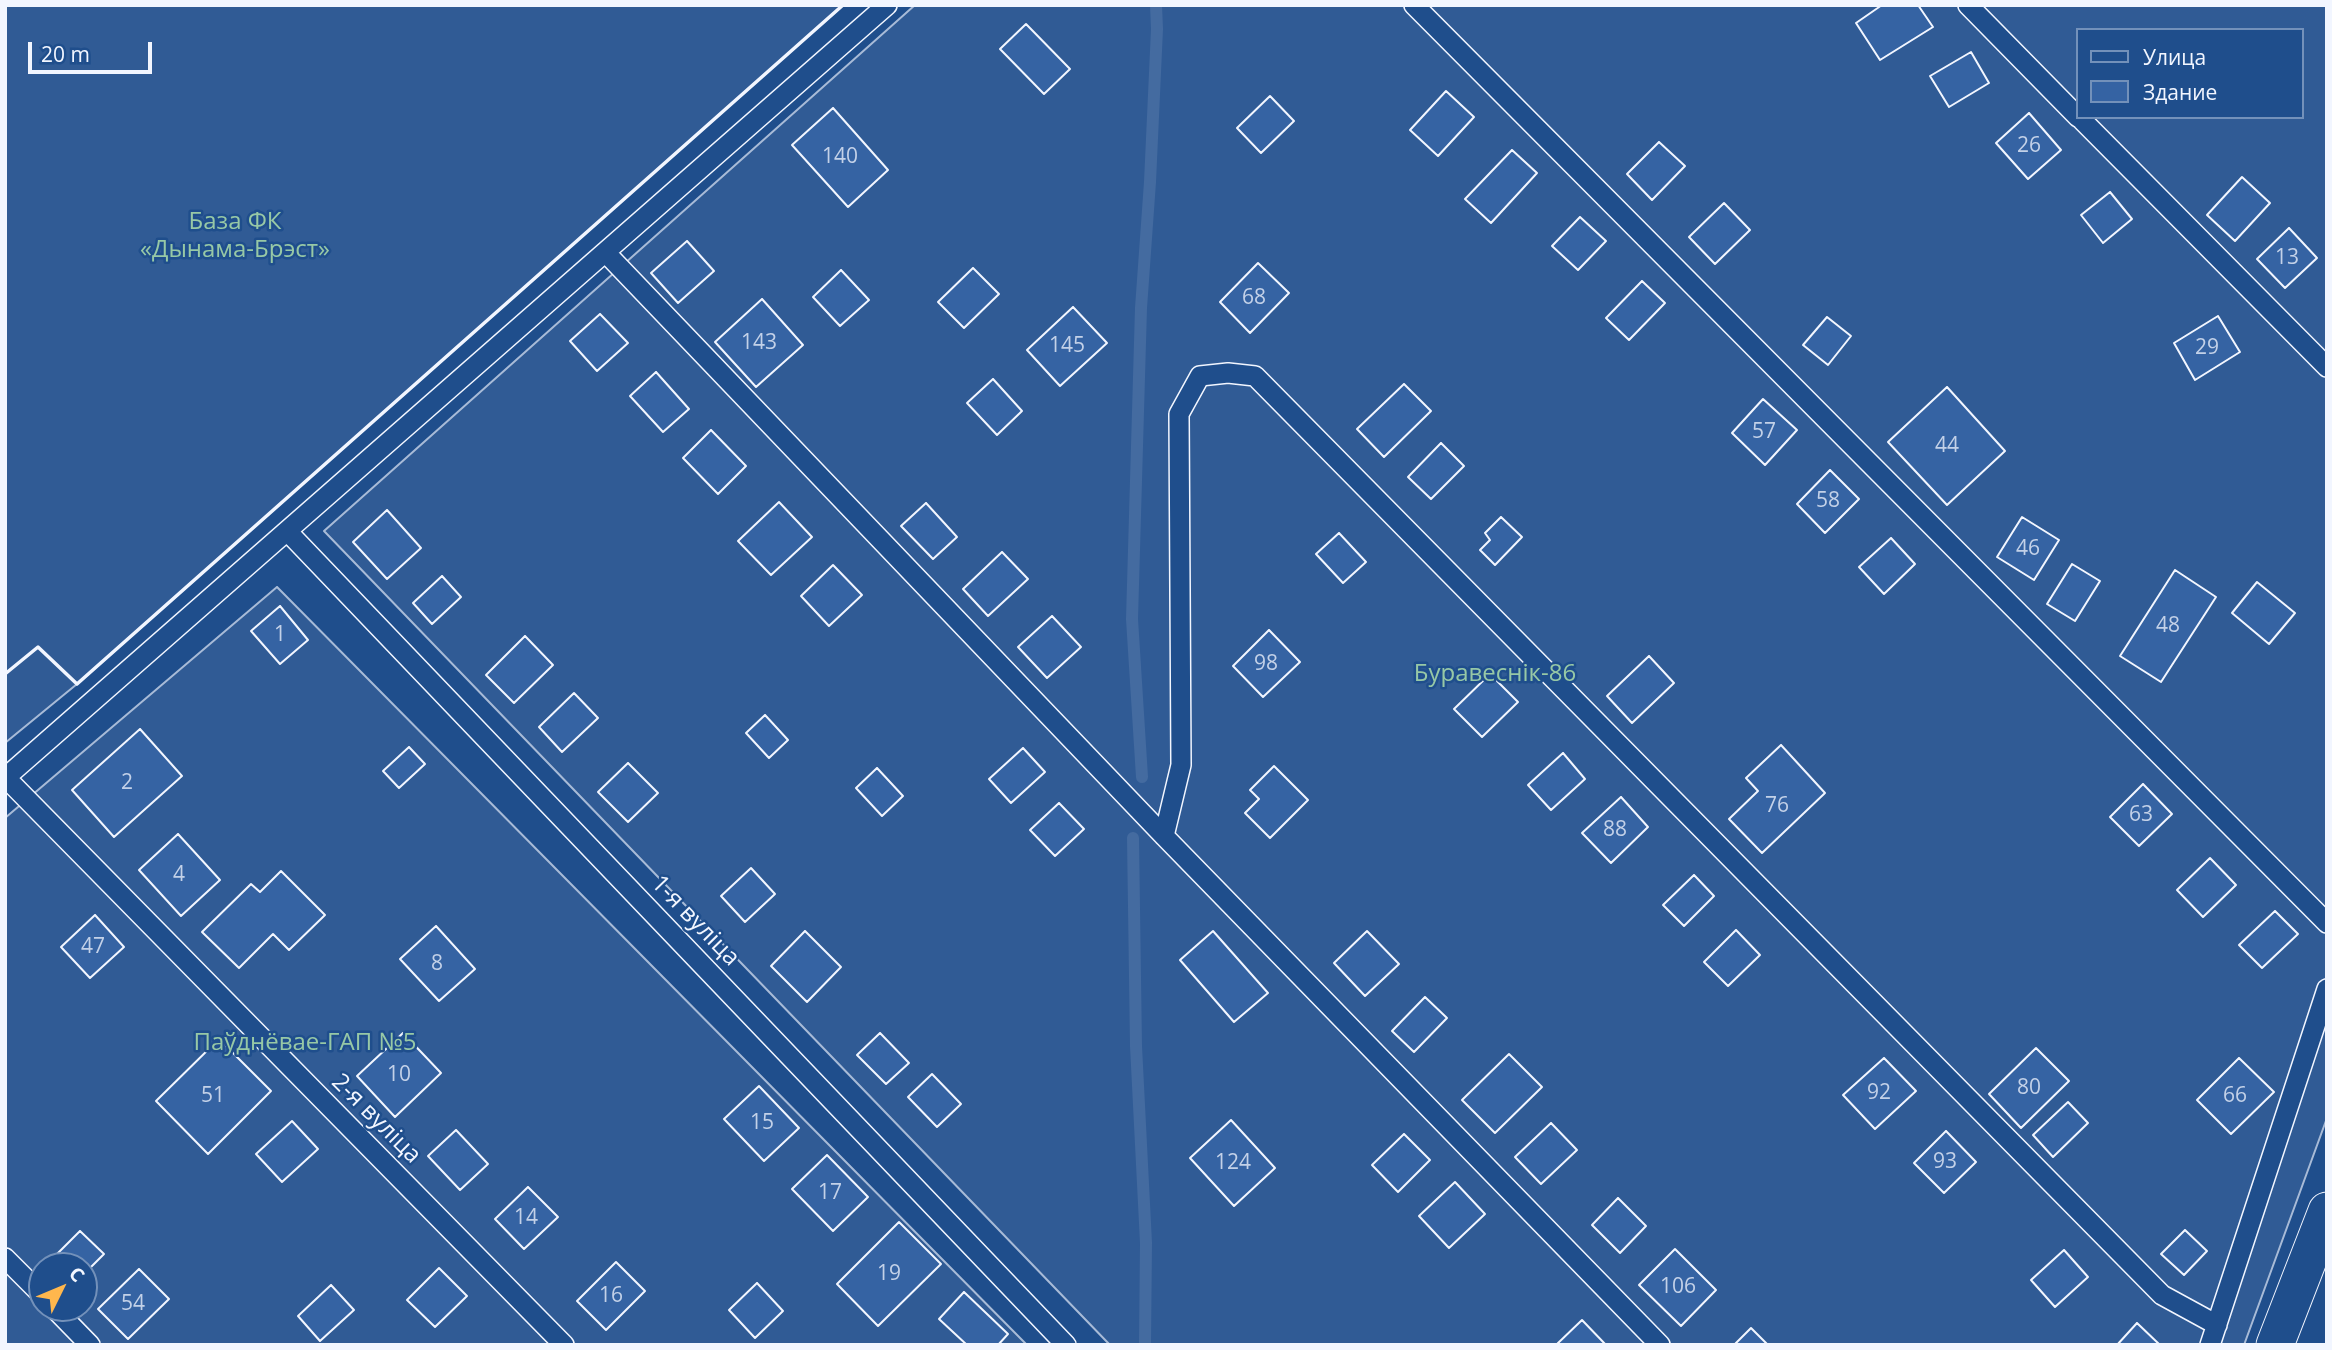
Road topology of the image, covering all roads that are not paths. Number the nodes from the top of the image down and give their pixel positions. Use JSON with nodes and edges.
{"nodes":[{"id":1,"x":887,"y":5,"type":"edge"},
{"id":2,"x":1414,"y":5,"type":"edge"},
{"id":3,"x":1968,"y":5,"type":"edge"},
{"id":4,"x":2076,"y":114,"type":"edge"},
{"id":5,"x":2081,"y":119,"type":"edge"},
{"id":6,"x":606,"y":253,"type":"junction"},
{"id":7,"x":2327,"y":367,"type":"edge"},
{"id":8,"x":288,"y":532,"type":"junction"},
{"id":9,"x":5,"y":778,"type":"edge"},
{"id":10,"x":1164,"y":836,"type":"junction"},
{"id":11,"x":2327,"y":923,"type":"edge"},
{"id":12,"x":2327,"y":989,"type":"edge"},
{"id":13,"x":2327,"y":1211,"type":"edge"},
{"id":14,"x":5,"y":1258,"type":"edge"},
{"id":15,"x":28,"y":1281,"type":"edge"},
{"id":16,"x":68,"y":1322,"type":"edge"},
{"id":17,"x":2217,"y":1325,"type":"junction"},
{"id":18,"x":90,"y":1345,"type":"edge"},
{"id":19,"x":564,"y":1345,"type":"edge"},
{"id":20,"x":1066,"y":1345,"type":"edge"},
{"id":21,"x":1660,"y":1345,"type":"edge"},
{"id":22,"x":2210,"y":1345,"type":"edge"},
{"id":23,"x":2275,"y":1345,"type":"edge"}],
"edges":[{"from":1,"to":6,"type":"lane"},
{"from":2,"to":11,"type":"lane"},
{"from":3,"to":4,"type":"lane"},
{"from":5,"to":7,"type":"lane"},
{"from":6,"to":8,"type":"lane"},
{"from":6,"to":10,"type":"lane"},
{"from":8,"to":9,"type":"lane"},
{"from":8,"to":20,"type":"lane","name":"1-я вуліца"},
{"from":9,"to":19,"type":"lane","name":"2-я вуліца"},
{"from":10,"to":17,"type":"lane"},
{"from":10,"to":21,"type":"lane"},
{"from":12,"to":17,"type":"lane"},
{"from":13,"to":23,"type":"street"},
{"from":14,"to":15,"type":"lane"},
{"from":16,"to":18,"type":"lane"},
{"from":17,"to":22,"type":"lane"}]}
